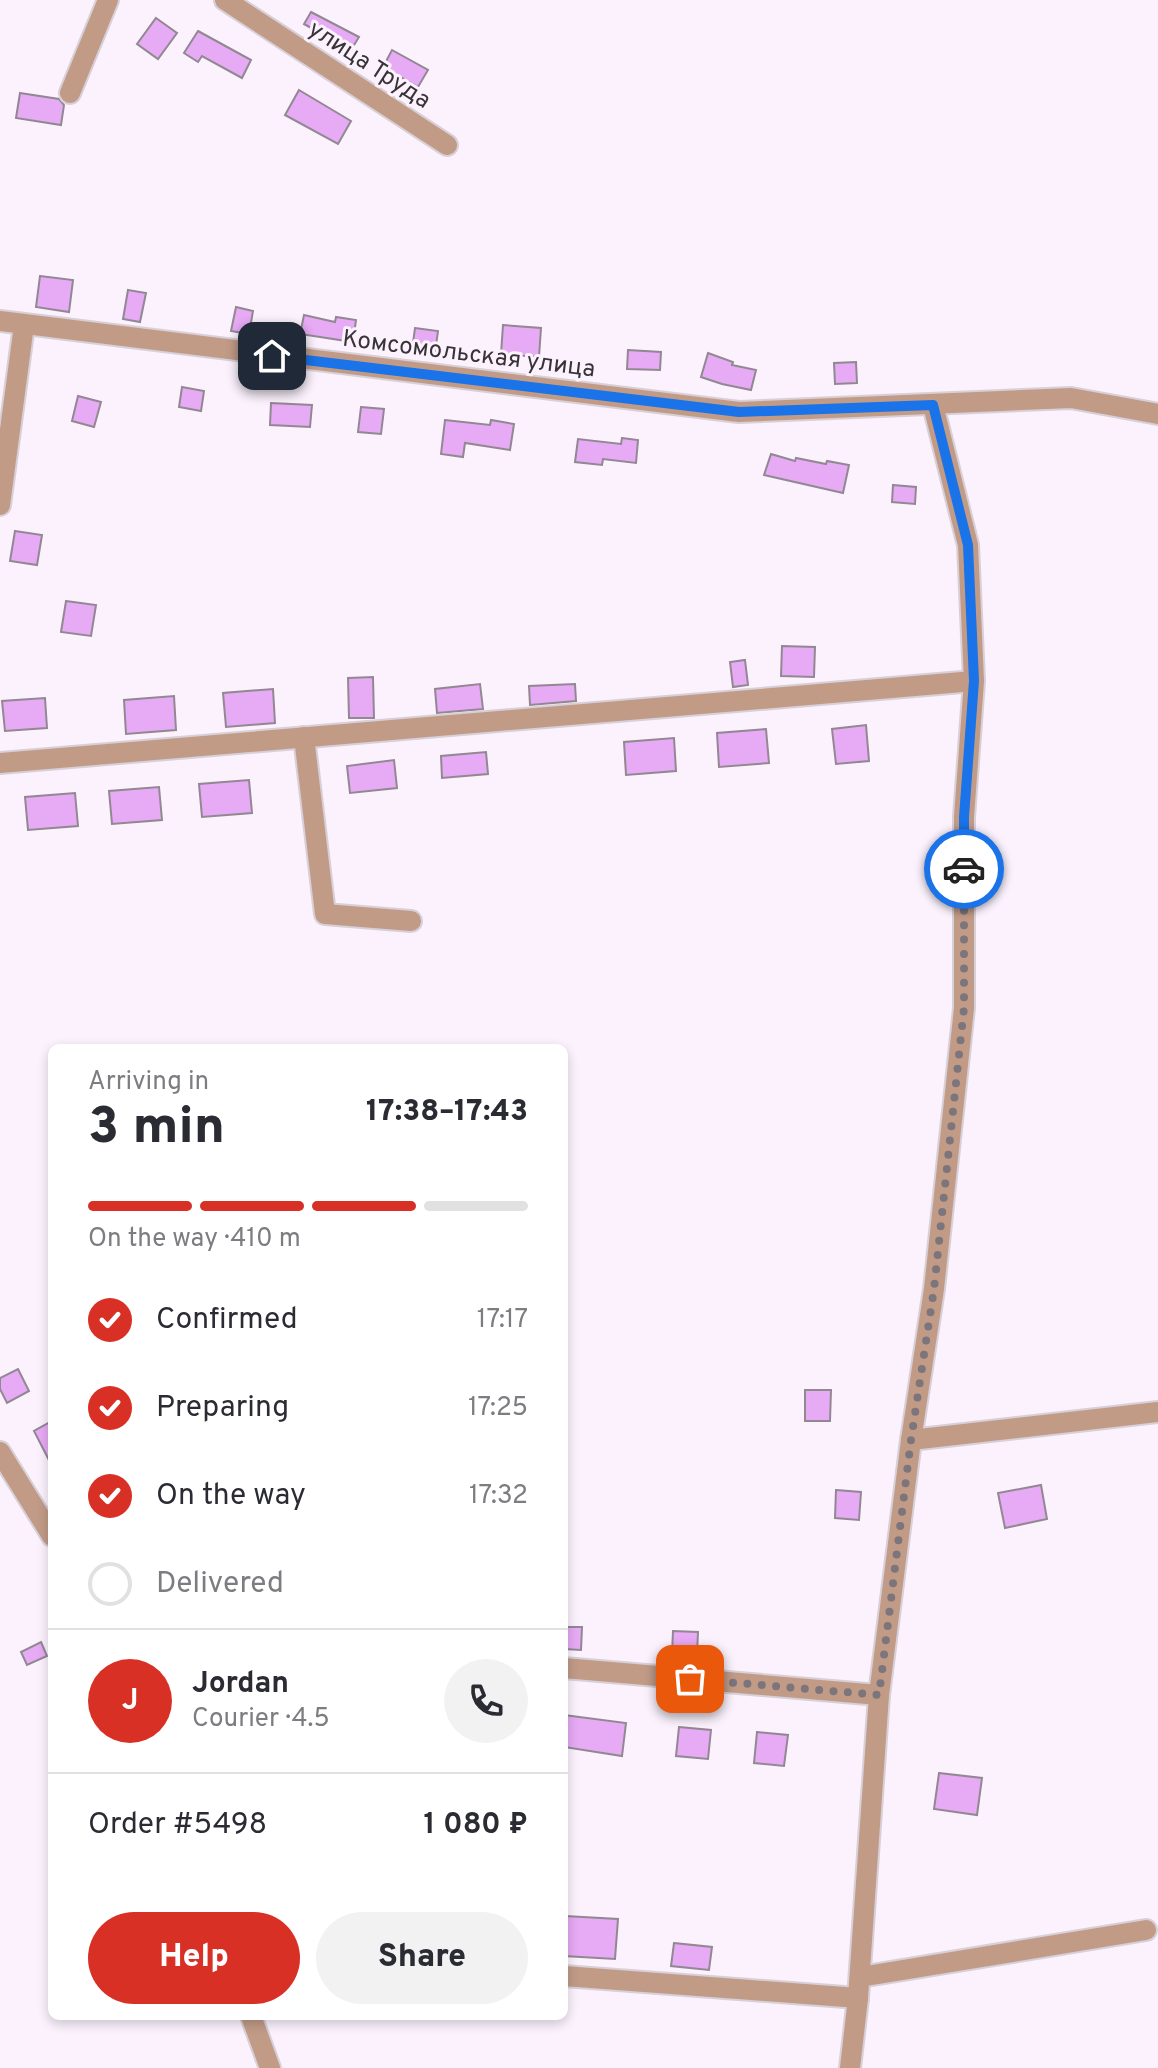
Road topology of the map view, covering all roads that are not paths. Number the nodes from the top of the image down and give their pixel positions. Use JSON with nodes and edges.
{"nodes":[{"id":1,"x":108,"y":0,"type":"edge"},
{"id":2,"x":225,"y":0,"type":"edge"},
{"id":3,"x":70,"y":93,"type":"dead end"},
{"id":4,"x":447,"y":145,"type":"dead end"},
{"id":5,"x":0,"y":321,"type":"edge"},
{"id":6,"x":24,"y":325,"type":"junction"},
{"id":7,"x":933,"y":405,"type":"junction"},
{"id":8,"x":1158,"y":414,"type":"edge"},
{"id":9,"x":0,"y":505,"type":"edge"},
{"id":10,"x":974,"y":681,"type":"junction"},
{"id":11,"x":304,"y":737,"type":"junction"},
{"id":12,"x":0,"y":763,"type":"edge"},
{"id":13,"x":411,"y":921,"type":"dead end"},
{"id":14,"x":1158,"y":1412,"type":"edge"},
{"id":15,"x":911,"y":1440,"type":"junction"},
{"id":16,"x":0,"y":1452,"type":"edge"},
{"id":17,"x":48,"y":1530,"type":"edge"},
{"id":18,"x":568,"y":1668,"type":"edge"},
{"id":19,"x":879,"y":1695,"type":"junction"},
{"id":20,"x":1146,"y":1930,"type":"dead end"},
{"id":21,"x":568,"y":1976,"type":"edge"},
{"id":22,"x":860,"y":1977,"type":"junction"},
{"id":23,"x":858,"y":1998,"type":"junction"},
{"id":24,"x":252,"y":2020,"type":"edge"},
{"id":25,"x":265,"y":2066,"type":"edge"},
{"id":26,"x":850,"y":2068,"type":"edge"}],
"edges":[{"from":1,"to":3,"type":"street"},
{"from":2,"to":4,"type":"street","name":"улица Труда"},
{"from":5,"to":6,"type":"street","name":"Комсомольская улица"},
{"from":6,"to":7,"type":"street","name":"Комсомольская улица"},
{"from":6,"to":9,"type":"street"},
{"from":7,"to":8,"type":"street","name":"Комсомольская улица"},
{"from":7,"to":10,"type":"street"},
{"from":10,"to":11,"type":"street"},
{"from":10,"to":15,"type":"street"},
{"from":11,"to":12,"type":"street"},
{"from":11,"to":13,"type":"street"},
{"from":14,"to":15,"type":"street"},
{"from":15,"to":19,"type":"street"},
{"from":16,"to":17,"type":"street"},
{"from":18,"to":19,"type":"street"},
{"from":19,"to":22,"type":"street"},
{"from":20,"to":22,"type":"street"},
{"from":21,"to":23,"type":"street"},
{"from":22,"to":23,"type":"street"},
{"from":23,"to":26,"type":"street"},
{"from":24,"to":25,"type":"street"}]}
